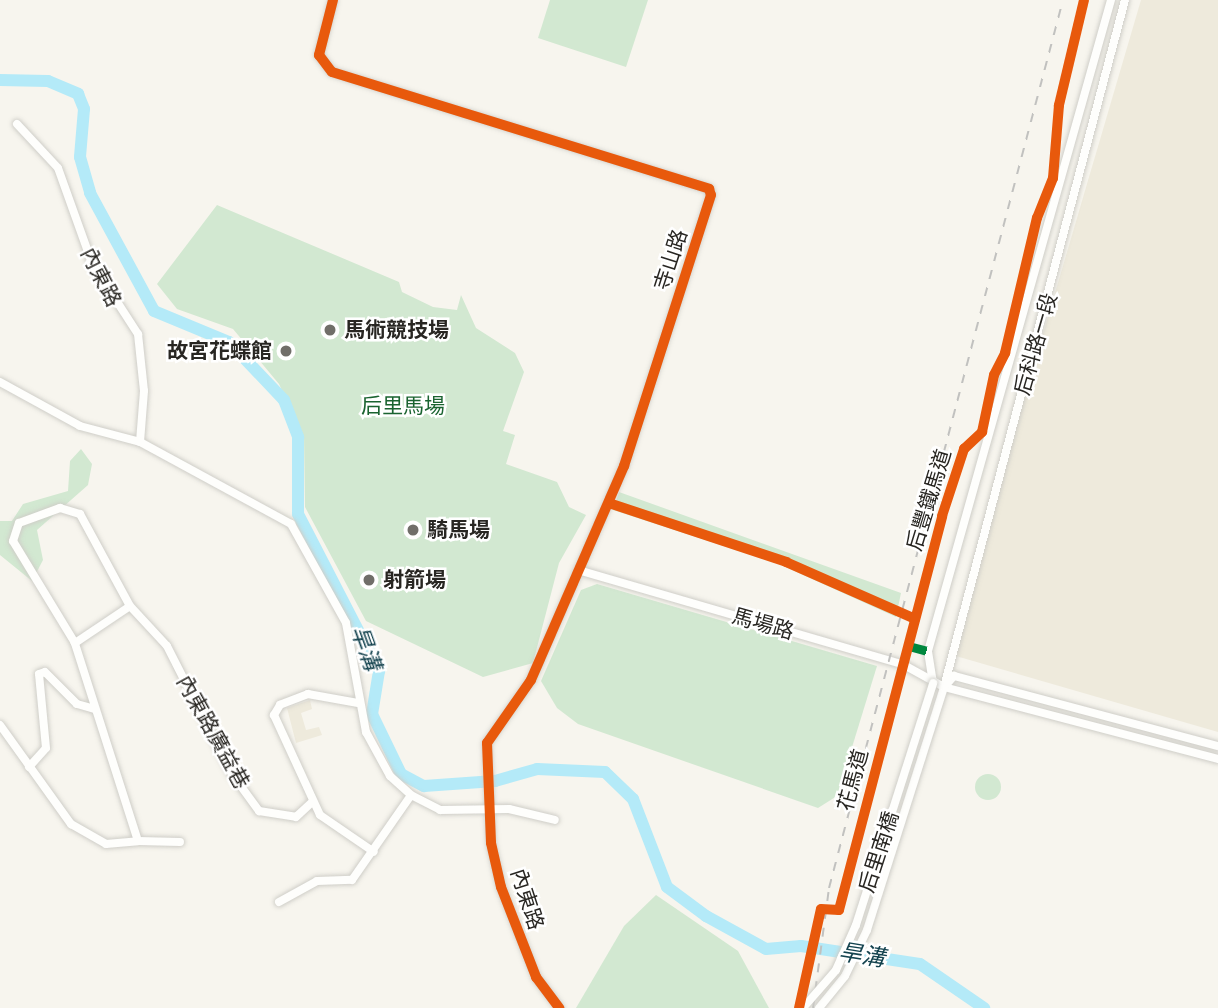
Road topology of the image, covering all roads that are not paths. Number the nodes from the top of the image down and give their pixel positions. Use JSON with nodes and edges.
{"nodes":[{"id":1,"x":333,"y":0,"type":"edge"},
{"id":2,"x":1111,"y":0,"type":"edge"},
{"id":3,"x":1125,"y":0,"type":"edge"},
{"id":4,"x":17,"y":124,"type":"dead end"},
{"id":5,"x":0,"y":382,"type":"edge"},
{"id":6,"x":140,"y":442,"type":"junction"},
{"id":7,"x":578,"y":570,"type":"junction"},
{"id":8,"x":130,"y":606,"type":"junction"},
{"id":9,"x":75,"y":643,"type":"junction"},
{"id":10,"x":933,"y":683,"type":"junction"},
{"id":11,"x":944,"y":687,"type":"junction"},
{"id":12,"x":358,"y":704,"type":"junction"},
{"id":13,"x":94,"y":709,"type":"junction"},
{"id":14,"x":0,"y":725,"type":"edge"},
{"id":15,"x":1218,"y":746,"type":"edge"},
{"id":16,"x":1218,"y":759,"type":"edge"},
{"id":17,"x":29,"y":767,"type":"junction"},
{"id":18,"x":486,"y":792,"type":"joint"},
{"id":19,"x":411,"y":795,"type":"junction"},
{"id":20,"x":313,"y":801,"type":"junction"},
{"id":21,"x":488,"y":810,"type":"junction"},
{"id":22,"x":555,"y":820,"type":"dead end"},
{"id":23,"x":138,"y":841,"type":"junction"},
{"id":24,"x":180,"y":842,"type":"dead end"},
{"id":25,"x":374,"y":852,"type":"junction"},
{"id":26,"x":279,"y":902,"type":"dead end"},
{"id":27,"x":559,"y":1008,"type":"edge"},
{"id":28,"x":803,"y":1008,"type":"edge"},
{"id":29,"x":819,"y":1008,"type":"edge"}],
"edges":[{"from":1,"to":7,"type":"street","name":"寺山路"},
{"from":2,"to":10,"type":"street","name":"后科路一段"},
{"from":3,"to":11,"type":"street","name":"后科路一段"},
{"from":4,"to":6,"type":"street","name":"內東路"},
{"from":5,"to":6,"type":"street"},
{"from":6,"to":12,"type":"street"},
{"from":7,"to":10,"type":"street","name":"馬場路"},
{"from":7,"to":18,"type":"street","name":"寺山路"},
{"from":8,"to":9,"type":"street"},
{"from":8,"to":9,"type":"street","name":"內東路廣益巷"},
{"from":8,"to":20,"type":"street","name":"內東路廣益巷"},
{"from":9,"to":13,"type":"street","name":"內東路廣益巷"},
{"from":10,"to":11,"type":"street","name":"馬場路"},
{"from":10,"to":28,"type":"street","name":"后里南橋","bridge":true},
{"from":11,"to":15,"type":"street"},
{"from":11,"to":16,"type":"street","name":"馬場路"},
{"from":11,"to":29,"type":"street","name":"后里南橋"},
{"from":12,"to":19,"type":"street"},
{"from":12,"to":20,"type":"street"},
{"from":13,"to":17,"type":"street"},
{"from":13,"to":23,"type":"street","name":"內東路廣益巷"},
{"from":14,"to":17,"type":"street"},
{"from":17,"to":23,"type":"street"},
{"from":18,"to":21,"type":"street","name":"內東路"},
{"from":19,"to":21,"type":"street"},
{"from":19,"to":25,"type":"street"},
{"from":20,"to":25,"type":"street"},
{"from":21,"to":22,"type":"street"},
{"from":21,"to":27,"type":"street","name":"內東路"},
{"from":23,"to":24,"type":"street"},
{"from":25,"to":26,"type":"street"}]}
